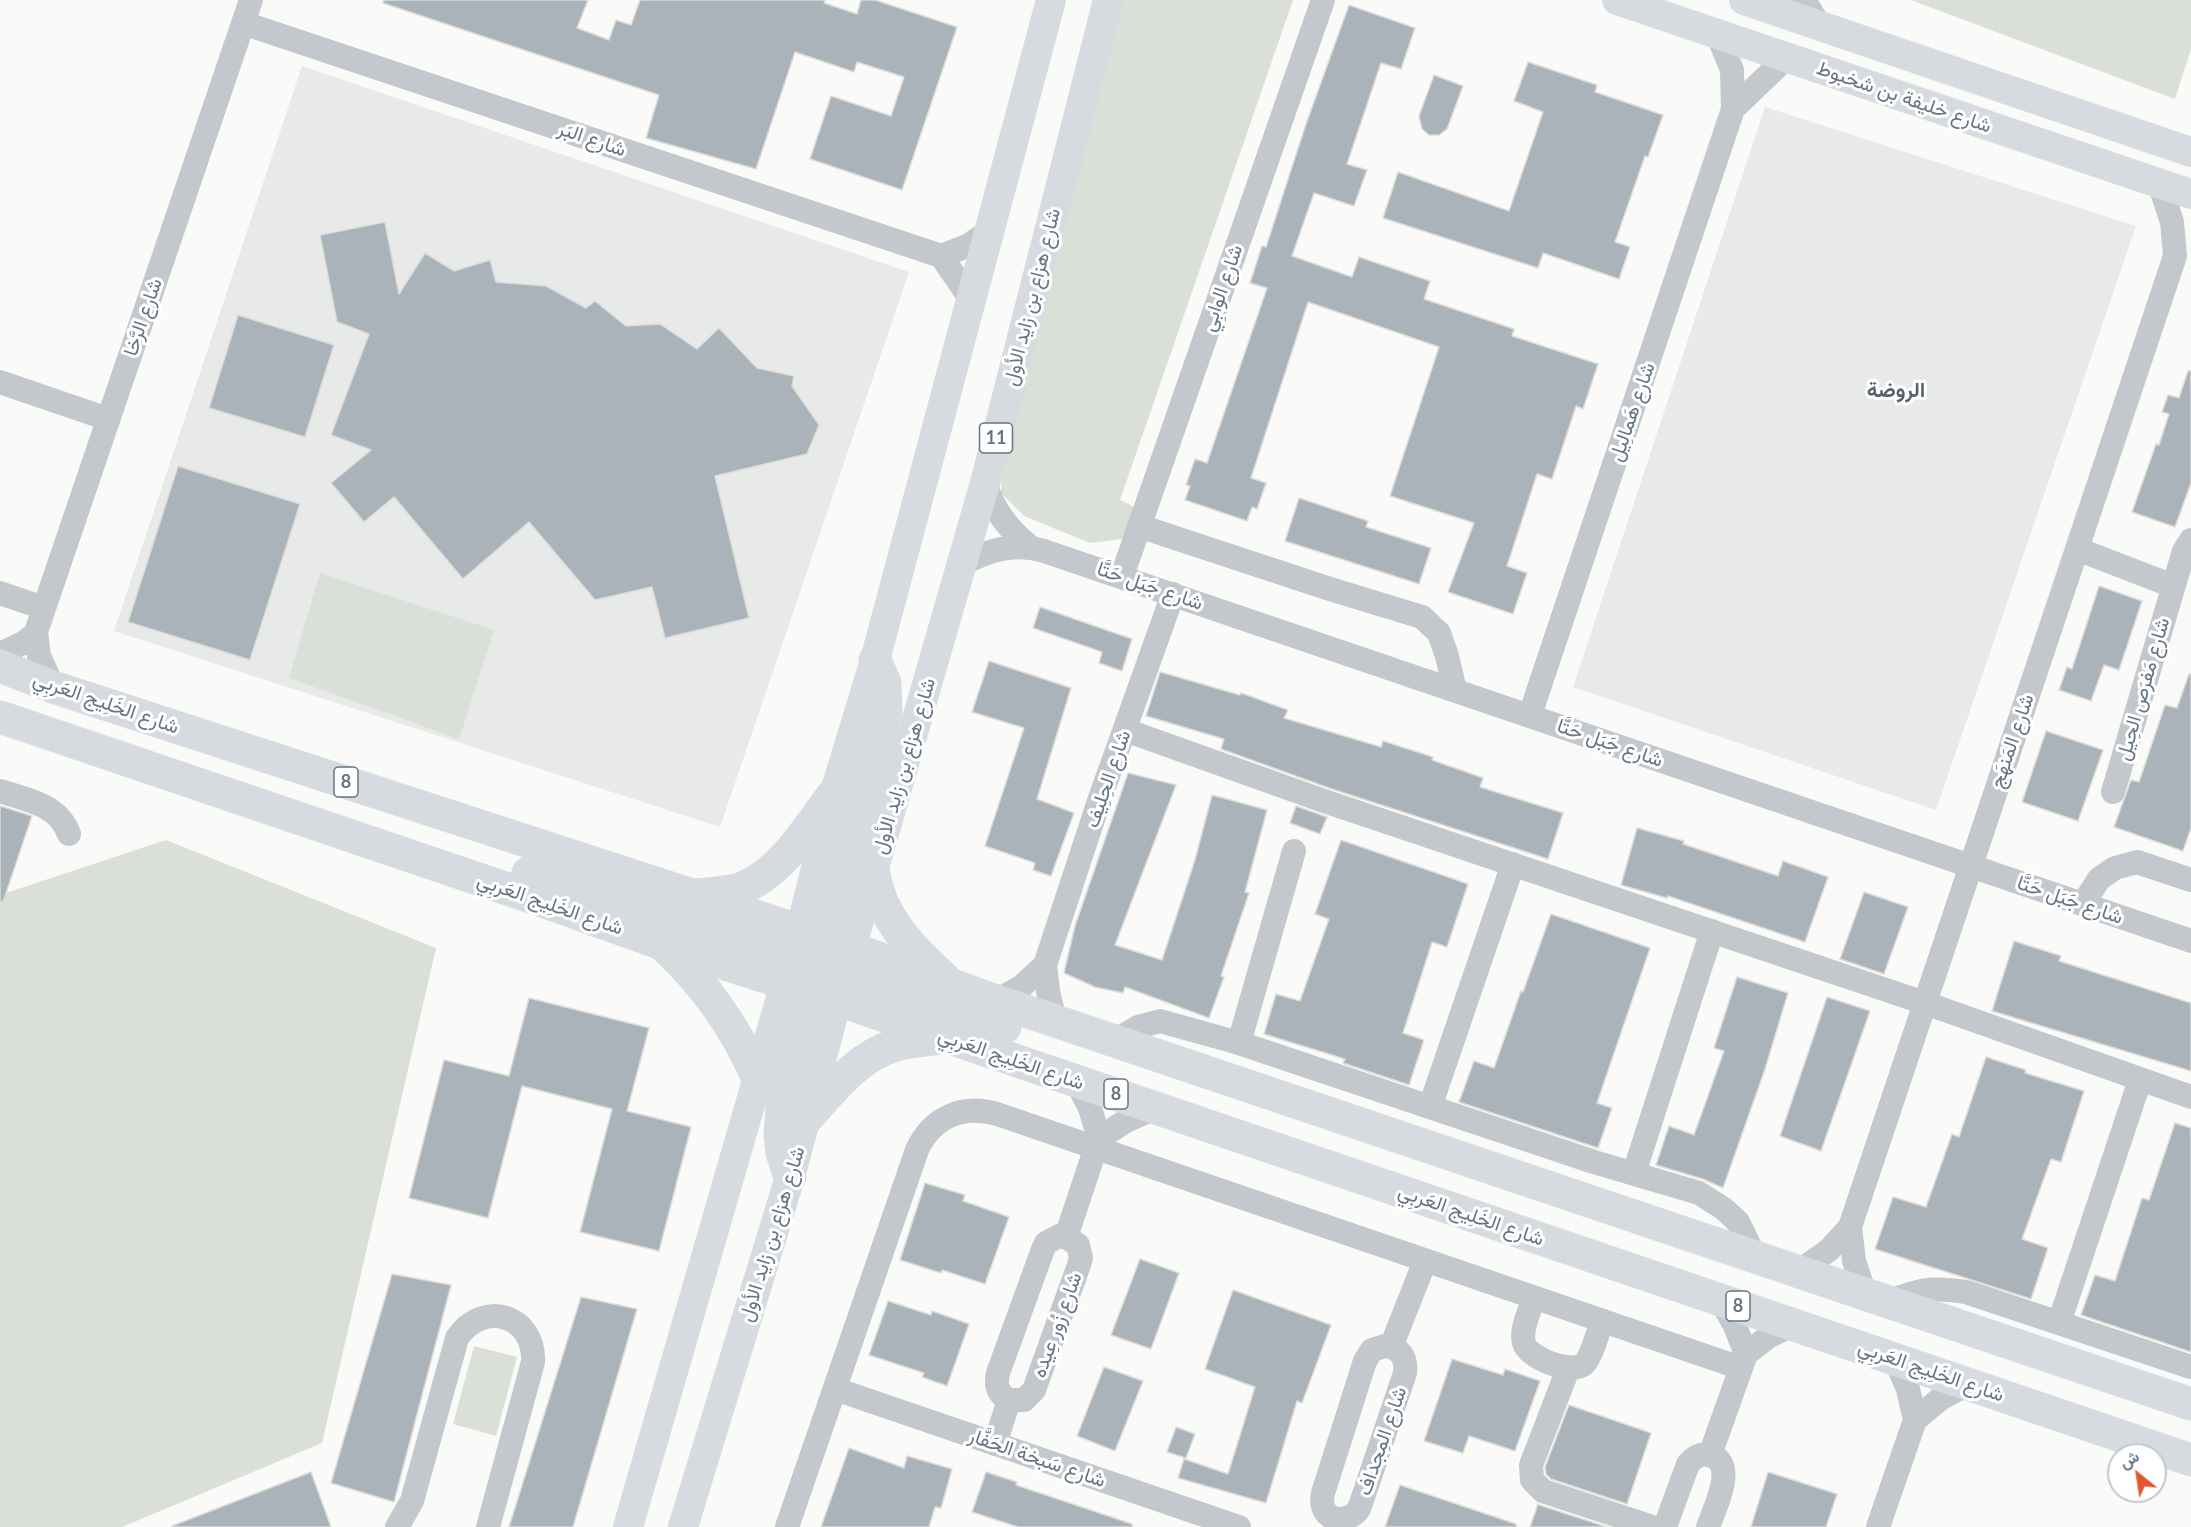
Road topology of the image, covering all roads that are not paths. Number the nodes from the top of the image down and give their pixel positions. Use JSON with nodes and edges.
{"nodes":[{"id":1,"x":1051,"y":0,"type":"edge"},
{"id":2,"x":1108,"y":0,"type":"edge"},
{"id":3,"x":1323,"y":0,"type":"edge"},
{"id":4,"x":1617,"y":0,"type":"edge"},
{"id":5,"x":1744,"y":0,"type":"edge"},
{"id":6,"x":1804,"y":0,"type":"edge"},
{"id":7,"x":247,"y":11,"type":"edge"},
{"id":8,"x":1820,"y":26,"type":"junction"},
{"id":9,"x":1717,"y":33,"type":"junction"},
{"id":10,"x":1787,"y":57,"type":"junction"},
{"id":11,"x":1733,"y":109,"type":"junction"},
{"id":12,"x":2186,"y":144,"type":"edge"},
{"id":13,"x":2159,"y":183,"type":"junction"},
{"id":14,"x":2191,"y":194,"type":"edge"},
{"id":15,"x":990,"y":231,"type":"junction"},
{"id":16,"x":2191,"y":238,"type":"edge"},
{"id":17,"x":940,"y":256,"type":"junction"},
{"id":18,"x":2175,"y":256,"type":"junction"},
{"id":19,"x":972,"y":301,"type":"junction"},
{"id":20,"x":0,"y":382,"type":"edge"},
{"id":21,"x":108,"y":419,"type":"junction"},
{"id":22,"x":985,"y":483,"type":"junction"},
{"id":23,"x":1139,"y":526,"type":"junction"},
{"id":24,"x":2191,"y":540,"type":"edge"},
{"id":25,"x":1029,"y":546,"type":"junction"},
{"id":26,"x":2077,"y":549,"type":"junction"},
{"id":27,"x":961,"y":565,"type":"junction"},
{"id":28,"x":1122,"y":576,"type":"junction"},
{"id":29,"x":2173,"y":586,"type":"junction"},
{"id":30,"x":0,"y":593,"type":"edge"},
{"id":31,"x":1173,"y":594,"type":"junction"},
{"id":32,"x":44,"y":608,"type":"junction"},
{"id":33,"x":35,"y":634,"type":"junction"},
{"id":34,"x":0,"y":654,"type":"edge"},
{"id":35,"x":875,"y":660,"type":"junction"},
{"id":36,"x":0,"y":666,"type":"edge"},
{"id":37,"x":53,"y":687,"type":"junction"},
{"id":38,"x":1455,"y":690,"type":"junction"},
{"id":39,"x":1530,"y":715,"type":"junction"},
{"id":40,"x":0,"y":717,"type":"edge"},
{"id":41,"x":1125,"y":730,"type":"junction"},
{"id":42,"x":0,"y":791,"type":"edge"},
{"id":43,"x":835,"y":792,"type":"junction"},
{"id":44,"x":2113,"y":792,"type":"dead end"},
{"id":45,"x":69,"y":834,"type":"dead end"},
{"id":46,"x":1294,"y":851,"type":"dead end"},
{"id":47,"x":1513,"y":864,"type":"junction"},
{"id":48,"x":1971,"y":866,"type":"junction"},
{"id":49,"x":461,"y":873,"type":"junction"},
{"id":50,"x":874,"y":874,"type":"junction"},
{"id":51,"x":2191,"y":880,"type":"edge"},
{"id":52,"x":692,"y":895,"type":"junction"},
{"id":53,"x":2083,"y":904,"type":"junction"},
{"id":54,"x":1712,"y":931,"type":"junction"},
{"id":55,"x":2191,"y":941,"type":"edge"},
{"id":56,"x":662,"y":944,"type":"junction"},
{"id":57,"x":819,"y":965,"type":"junction"},
{"id":58,"x":1045,"y":965,"type":"junction"},
{"id":59,"x":950,"y":983,"type":"junction"},
{"id":60,"x":996,"y":1001,"type":"junction"},
{"id":61,"x":1925,"y":1003,"type":"junction"},
{"id":62,"x":1055,"y":1021,"type":"junction"},
{"id":63,"x":947,"y":1037,"type":"junction"},
{"id":64,"x":1103,"y":1037,"type":"junction"},
{"id":65,"x":1239,"y":1043,"type":"junction"},
{"id":66,"x":758,"y":1079,"type":"junction"},
{"id":67,"x":2140,"y":1080,"type":"junction"},
{"id":68,"x":1076,"y":1081,"type":"junction"},
{"id":69,"x":2191,"y":1097,"type":"edge"},
{"id":70,"x":1430,"y":1107,"type":"junction"},
{"id":71,"x":1155,"y":1108,"type":"junction"},
{"id":72,"x":806,"y":1119,"type":"junction"},
{"id":73,"x":1097,"y":1143,"type":"junction"},
{"id":74,"x":1634,"y":1173,"type":"junction"},
{"id":75,"x":790,"y":1177,"type":"junction"},
{"id":76,"x":1850,"y":1227,"type":"junction"},
{"id":77,"x":1066,"y":1237,"type":"junction"},
{"id":78,"x":1755,"y":1257,"type":"junction"},
{"id":79,"x":1425,"y":1261,"type":"junction"},
{"id":80,"x":1798,"y":1272,"type":"junction"},
{"id":81,"x":1534,"y":1298,"type":"junction"},
{"id":82,"x":1876,"y":1298,"type":"junction"},
{"id":83,"x":1720,"y":1299,"type":"junction"},
{"id":84,"x":1602,"y":1321,"type":"junction"},
{"id":85,"x":2059,"y":1323,"type":"junction"},
{"id":86,"x":1794,"y":1324,"type":"junction"},
{"id":87,"x":1391,"y":1347,"type":"junction"},
{"id":88,"x":1895,"y":1359,"type":"junction"},
{"id":89,"x":1743,"y":1361,"type":"junction"},
{"id":90,"x":2191,"y":1367,"type":"edge"},
{"id":91,"x":1568,"y":1369,"type":"junction"},
{"id":92,"x":1968,"y":1383,"type":"junction"},
{"id":93,"x":835,"y":1389,"type":"junction"},
{"id":94,"x":1009,"y":1401,"type":"junction"},
{"id":95,"x":2191,"y":1404,"type":"edge"},
{"id":96,"x":1915,"y":1420,"type":"junction"},
{"id":97,"x":995,"y":1444,"type":"junction"},
{"id":98,"x":1710,"y":1455,"type":"junction"},
{"id":99,"x":2191,"y":1460,"type":"edge"},
{"id":100,"x":1331,"y":1524,"type":"edge"},
{"id":101,"x":397,"y":1527,"type":"edge"},
{"id":102,"x":488,"y":1527,"type":"edge"},
{"id":103,"x":628,"y":1527,"type":"edge"},
{"id":104,"x":683,"y":1527,"type":"edge"},
{"id":105,"x":787,"y":1527,"type":"edge"},
{"id":106,"x":1239,"y":1527,"type":"edge"},
{"id":107,"x":1652,"y":1527,"type":"edge"},
{"id":108,"x":1665,"y":1527,"type":"edge"},
{"id":109,"x":1708,"y":1527,"type":"edge"},
{"id":110,"x":1878,"y":1527,"type":"edge"}],
"edges":[{"from":1,"to":15,"type":"main road","name":"شارع هزاع بن زايد الأول","number":"11"},
{"from":2,"to":22,"type":"main road","name":"شارع هزاع بن زايد الأول","number":"11"},
{"from":3,"to":23,"type":"street","name":"شارع الوابِي"},
{"from":4,"to":9,"type":"main road","name":"شارع خليفة بن شخبوط"},
{"from":5,"to":8,"type":"main road","name":"شارع خليفة بن شخبوط"},
{"from":6,"to":8,"type":"street"},
{"from":7,"to":17,"type":"street","name":"شارع البَر"},
{"from":7,"to":21,"type":"street","name":"شارع الرَّخا"},
{"from":8,"to":12,"type":"main road","name":"شارع خليفة بن شخبوط"},
{"from":9,"to":10,"type":"main road","name":"شارع خليفة بن شخبوط"},
{"from":9,"to":11,"type":"street","name":"شارع هَمالِيل"},
{"from":10,"to":11,"type":"street","name":"شارع هَمالِيل"},
{"from":10,"to":13,"type":"main road","name":"شارع خليفة بن شخبوط"},
{"from":11,"to":39,"type":"street","name":"شارع هَمالِيل"},
{"from":13,"to":14,"type":"main road","name":"شارع خليفة بن شخبوط"},
{"from":13,"to":18,"type":"street","name":"شارع المَنهَج"},
{"from":15,"to":17,"type":"street"},
{"from":15,"to":19,"type":"main road","name":"شارع هزاع بن زايد الأول","number":"11"},
{"from":16,"to":18,"type":"street","name":"شارع المَنهَج"},
{"from":17,"to":19,"type":"street"},
{"from":18,"to":26,"type":"street","name":"شارع المَنهَج"},
{"from":19,"to":35,"type":"main road","name":"شارع هزاع بن زايد الأول","number":"11"},
{"from":20,"to":21,"type":"street"},
{"from":21,"to":32,"type":"street","name":"شارع الرَّخا"},
{"from":22,"to":25,"type":"street","name":"شارع جَبَل حَتَّا"},
{"from":22,"to":27,"type":"main road","name":"شارع هزاع بن زايد الأول","number":"11"},
{"from":23,"to":28,"type":"street","name":"شارع الوابِي"},
{"from":23,"to":38,"type":"street"},
{"from":24,"to":29,"type":"street","name":"شارع مَفرَص الحِيل"},
{"from":25,"to":27,"type":"street","name":"شارع جَبَل حَتَّا"},
{"from":25,"to":28,"type":"street","name":"شارع جَبَل حَتَّا"},
{"from":26,"to":29,"type":"street"},
{"from":26,"to":48,"type":"street","name":"شارع المَنهَج"},
{"from":27,"to":50,"type":"main road","name":"شارع هزاع بن زايد الأول","number":"11"},
{"from":28,"to":31,"type":"street","name":"شارع جَبَل حَتَّا"},
{"from":29,"to":44,"type":"street","name":"شارع مَفرَص الحِيل"},
{"from":30,"to":32,"type":"street"},
{"from":31,"to":38,"type":"street","name":"شارع جَبَل حَتَّا"},
{"from":31,"to":41,"type":"street","name":"شارع الحِلِيف"},
{"from":32,"to":33,"type":"street","name":"شارع الرَّخا"},
{"from":33,"to":34,"type":"street"},
{"from":33,"to":37,"type":"street"},
{"from":35,"to":43,"type":"main road","name":"شارع هزاع بن زايد الأول","number":"11"},
{"from":35,"to":57,"type":"highway"},
{"from":36,"to":37,"type":"highway","name":"شارع الخَلِيج العَربِي","number":"8"},
{"from":37,"to":52,"type":"highway","name":"شارع الخَلِيج العَربِي","number":"8"},
{"from":38,"to":39,"type":"street","name":"شارع جَبَل حَتَّا"},
{"from":39,"to":48,"type":"street","name":"شارع جَبَل حَتَّا"},
{"from":40,"to":49,"type":"highway","name":"شارع الخَلِيج العَربِي","number":"8"},
{"from":41,"to":47,"type":"street"},
{"from":41,"to":58,"type":"street","name":"شارع الحِلِيف"},
{"from":42,"to":45,"type":"street"},
{"from":43,"to":52,"type":"highway"},
{"from":43,"to":57,"type":"main road","name":"شارع هزاع بن زايد الأول","number":"11"},
{"from":46,"to":65,"type":"street"},
{"from":47,"to":54,"type":"street"},
{"from":47,"to":70,"type":"street"},
{"from":48,"to":53,"type":"street","name":"شارع جَبَل حَتَّا"},
{"from":48,"to":61,"type":"street","name":"شارع المَنهَج"},
{"from":49,"to":56,"type":"highway","name":"شارع الخَلِيج العَربِي","number":"8"},
{"from":49,"to":57,"type":"highway"},
{"from":50,"to":57,"type":"main road","name":"شارع هزاع بن زايد الأول","number":"11"},
{"from":50,"to":59,"type":"highway"},
{"from":51,"to":53,"type":"street"},
{"from":52,"to":57,"type":"highway","name":"شارع الخَلِيج العَربِي","number":"8"},
{"from":53,"to":55,"type":"street","name":"شارع جَبَل حَتَّا"},
{"from":54,"to":61,"type":"street"},
{"from":54,"to":74,"type":"street"},
{"from":56,"to":57,"type":"highway","name":"شارع الخَلِيج العَربِي","number":"8"},
{"from":56,"to":66,"type":"highway"},
{"from":57,"to":59,"type":"highway","name":"شارع الخَلِيج العَربِي","number":"8"},
{"from":57,"to":63,"type":"highway","name":"شارع الخَلِيج العَربِي","number":"8"},
{"from":57,"to":64,"type":"highway"},
{"from":57,"to":66,"type":"main road","name":"شارع هزاع بن زايد الأول","number":"11"},
{"from":57,"to":72,"type":"main road","name":"شارع هزاع بن زايد الأول","number":"11"},
{"from":57,"to":75,"type":"highway"},
{"from":58,"to":60,"type":"street","name":"شارع الحِلِيف"},
{"from":58,"to":62,"type":"street","name":"شارع الحِلِيف"},
{"from":59,"to":60,"type":"highway","name":"شارع الخَلِيج العَربِي","number":"8"},
{"from":60,"to":62,"type":"highway","name":"شارع الخَلِيج العَربِي","number":"8"},
{"from":61,"to":67,"type":"street"},
{"from":61,"to":76,"type":"street","name":"شارع المَنهَج"},
{"from":62,"to":64,"type":"highway","name":"شارع الخَلِيج العَربِي","number":"8"},
{"from":63,"to":68,"type":"highway","name":"شارع الخَلِيج العَربِي","number":"8"},
{"from":63,"to":72,"type":"highway"},
{"from":64,"to":65,"type":"street"},
{"from":64,"to":78,"type":"highway","name":"شارع الخَلِيج العَربِي","number":"8"},
{"from":65,"to":70,"type":"street"},
{"from":66,"to":103,"type":"main road","name":"شارع هزاع بن زايد الأول","number":"11"},
{"from":67,"to":69,"type":"street"},
{"from":67,"to":85,"type":"street"},
{"from":68,"to":71,"type":"highway","name":"شارع الخَلِيج العَربِي","number":"8"},
{"from":68,"to":73,"type":"street"},
{"from":70,"to":74,"type":"street"},
{"from":71,"to":73,"type":"street"},
{"from":71,"to":83,"type":"highway","name":"شارع الخَلِيج العَربِي","number":"8"},
{"from":72,"to":75,"type":"main road","name":"شارع هزاع بن زايد الأول","number":"11"},
{"from":73,"to":77,"type":"street"},
{"from":73,"to":79,"type":"street"},
{"from":73,"to":93,"type":"street"},
{"from":74,"to":78,"type":"street"},
{"from":75,"to":104,"type":"main road","name":"شارع هزاع بن زايد الأول","number":"11"},
{"from":76,"to":80,"type":"street","name":"شارع المَنهَج"},
{"from":76,"to":82,"type":"street","name":"شارع المَنهَج"},
{"from":77,"to":94,"type":"street","name":"شارع زُور عِيده"},
{"from":77,"to":94,"type":"street","name":"شارع زُور عِيده"},
{"from":78,"to":80,"type":"highway","name":"شارع الخَلِيج العَربِي","number":"8"},
{"from":79,"to":81,"type":"street"},
{"from":79,"to":87,"type":"street"},
{"from":80,"to":82,"type":"highway","name":"شارع الخَلِيج العَربِي","number":"8"},
{"from":81,"to":84,"type":"street"},
{"from":81,"to":91,"type":"street"},
{"from":82,"to":85,"type":"street"},
{"from":82,"to":95,"type":"highway","name":"شارع الخَلِيج العَربِي","number":"8"},
{"from":83,"to":86,"type":"highway","name":"شارع الخَلِيج العَربِي","number":"8"},
{"from":83,"to":89,"type":"street"},
{"from":84,"to":89,"type":"street"},
{"from":84,"to":91,"type":"street"},
{"from":85,"to":90,"type":"street"},
{"from":86,"to":88,"type":"highway","name":"شارع الخَلِيج العَربِي","number":"8"},
{"from":86,"to":89,"type":"street"},
{"from":87,"to":100,"type":"street","name":"شارع المِجداف"},
{"from":87,"to":100,"type":"street","name":"شارع المِجداف"},
{"from":88,"to":92,"type":"highway","name":"شارع الخَلِيج العَربِي","number":"8"},
{"from":88,"to":96,"type":"street"},
{"from":89,"to":98,"type":"street"},
{"from":91,"to":107,"type":"street"},
{"from":92,"to":96,"type":"street"},
{"from":92,"to":99,"type":"highway","name":"شارع الخَلِيج العَربِي","number":"8"},
{"from":93,"to":97,"type":"street","name":"شارع سَبخة الحَفَّار"},
{"from":93,"to":105,"type":"street"},
{"from":94,"to":97,"type":"street"},
{"from":96,"to":110,"type":"street"},
{"from":97,"to":106,"type":"street","name":"شارع سَبخة الحَفَّار"},
{"from":98,"to":108,"type":"street"},
{"from":98,"to":109,"type":"street"},
{"from":101,"to":102,"type":"street"}]}
